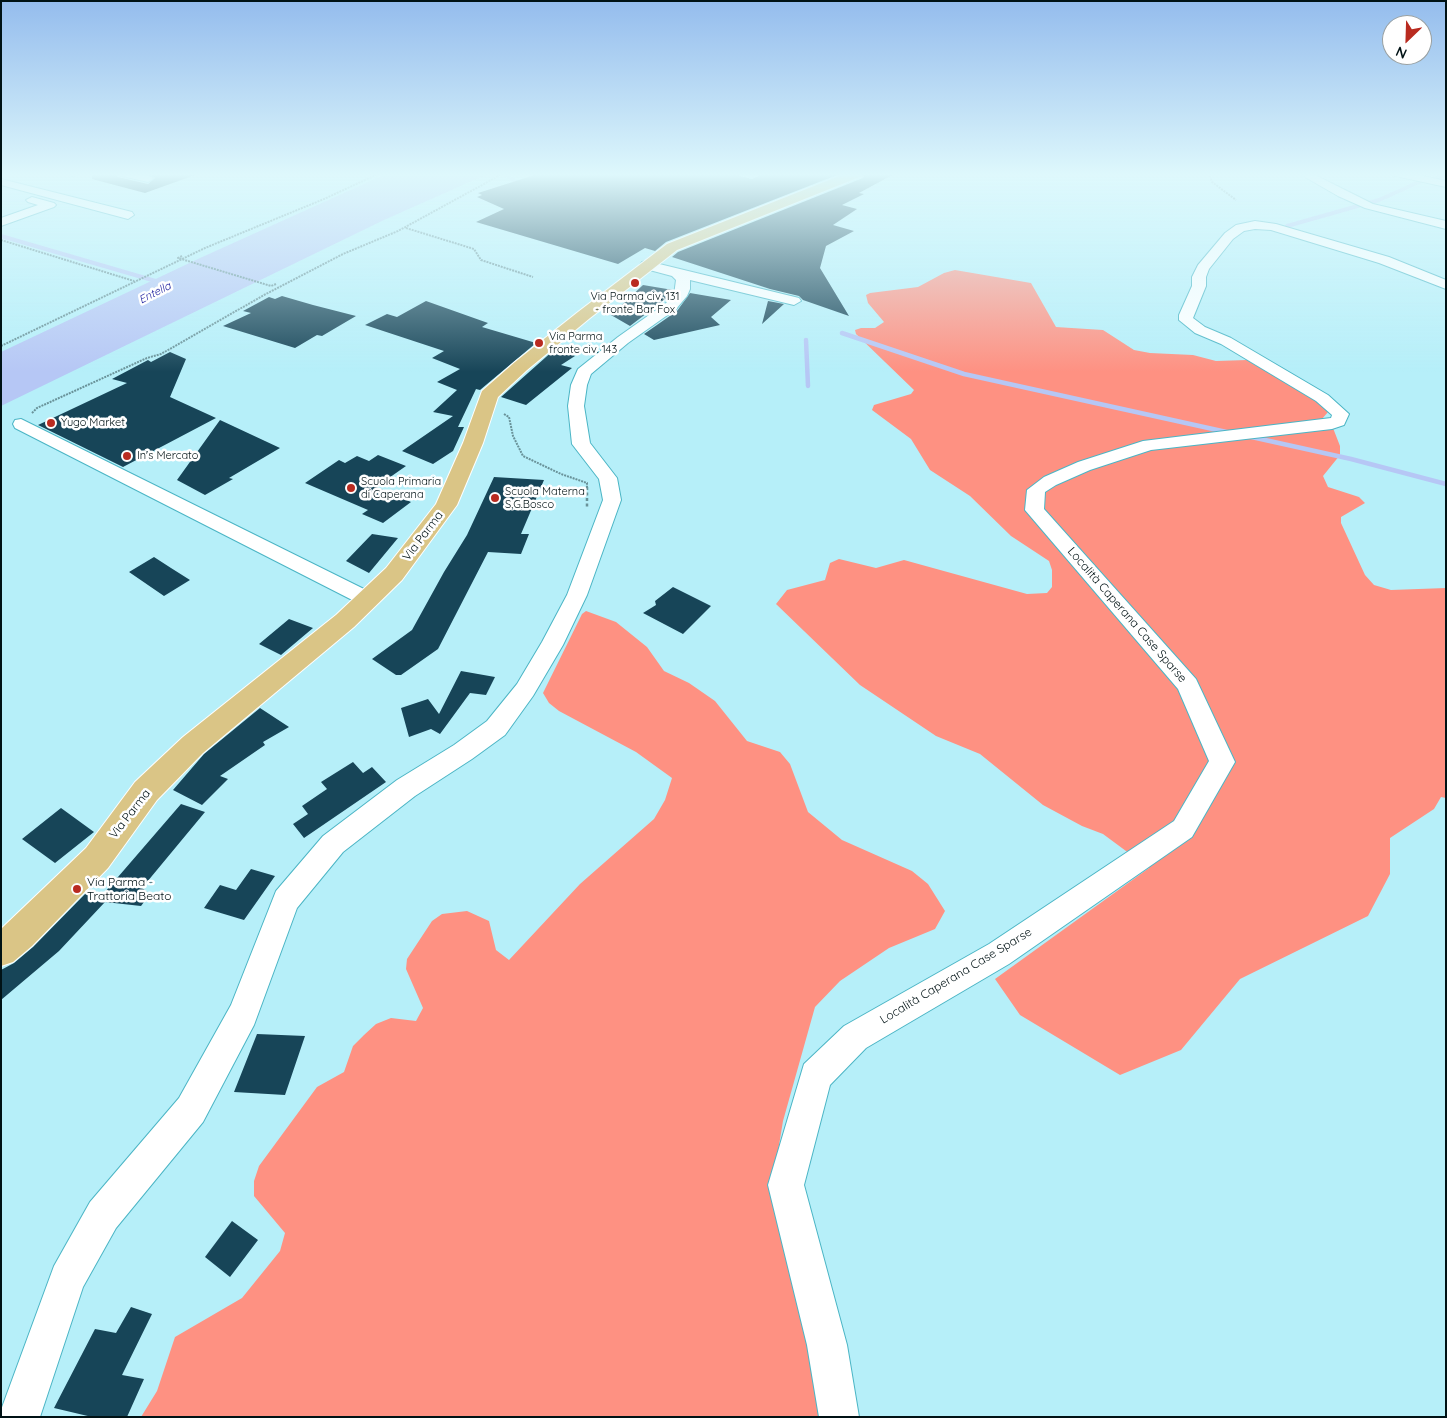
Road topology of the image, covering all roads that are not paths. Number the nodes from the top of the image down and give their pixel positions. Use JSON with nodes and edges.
{"nodes":[{"id":1,"x":692,"y":239,"type":"edge"},
{"id":2,"x":1226,"y":239,"type":"edge"},
{"id":3,"x":1313,"y":239,"type":"edge"},
{"id":4,"x":647,"y":265,"type":"junction"},
{"id":5,"x":678,"y":274,"type":"junction"},
{"id":6,"x":1446,"y":285,"type":"edge"},
{"id":7,"x":794,"y":301,"type":"dead end"},
{"id":8,"x":21,"y":424,"type":"road end"},
{"id":9,"x":369,"y":600,"type":"junction"},
{"id":10,"x":1,"y":950,"type":"edge"},
{"id":11,"x":19,"y":1417,"type":"edge"},
{"id":12,"x":839,"y":1417,"type":"edge"}],
"edges":[{"from":1,"to":4,"type":"main road","name":"Via Parma"},
{"from":2,"to":12,"type":"street","name":"Località Caperana Case Sparse"},
{"from":3,"to":6,"type":"street","name":"Località Caperana Case Sparse"},
{"from":4,"to":5,"type":"street"},
{"from":4,"to":9,"type":"main road","name":"Via Parma"},
{"from":5,"to":7,"type":"street"},
{"from":5,"to":11,"type":"street"},
{"from":8,"to":9,"type":"street"},
{"from":9,"to":10,"type":"main road","name":"Via Parma"}]}
